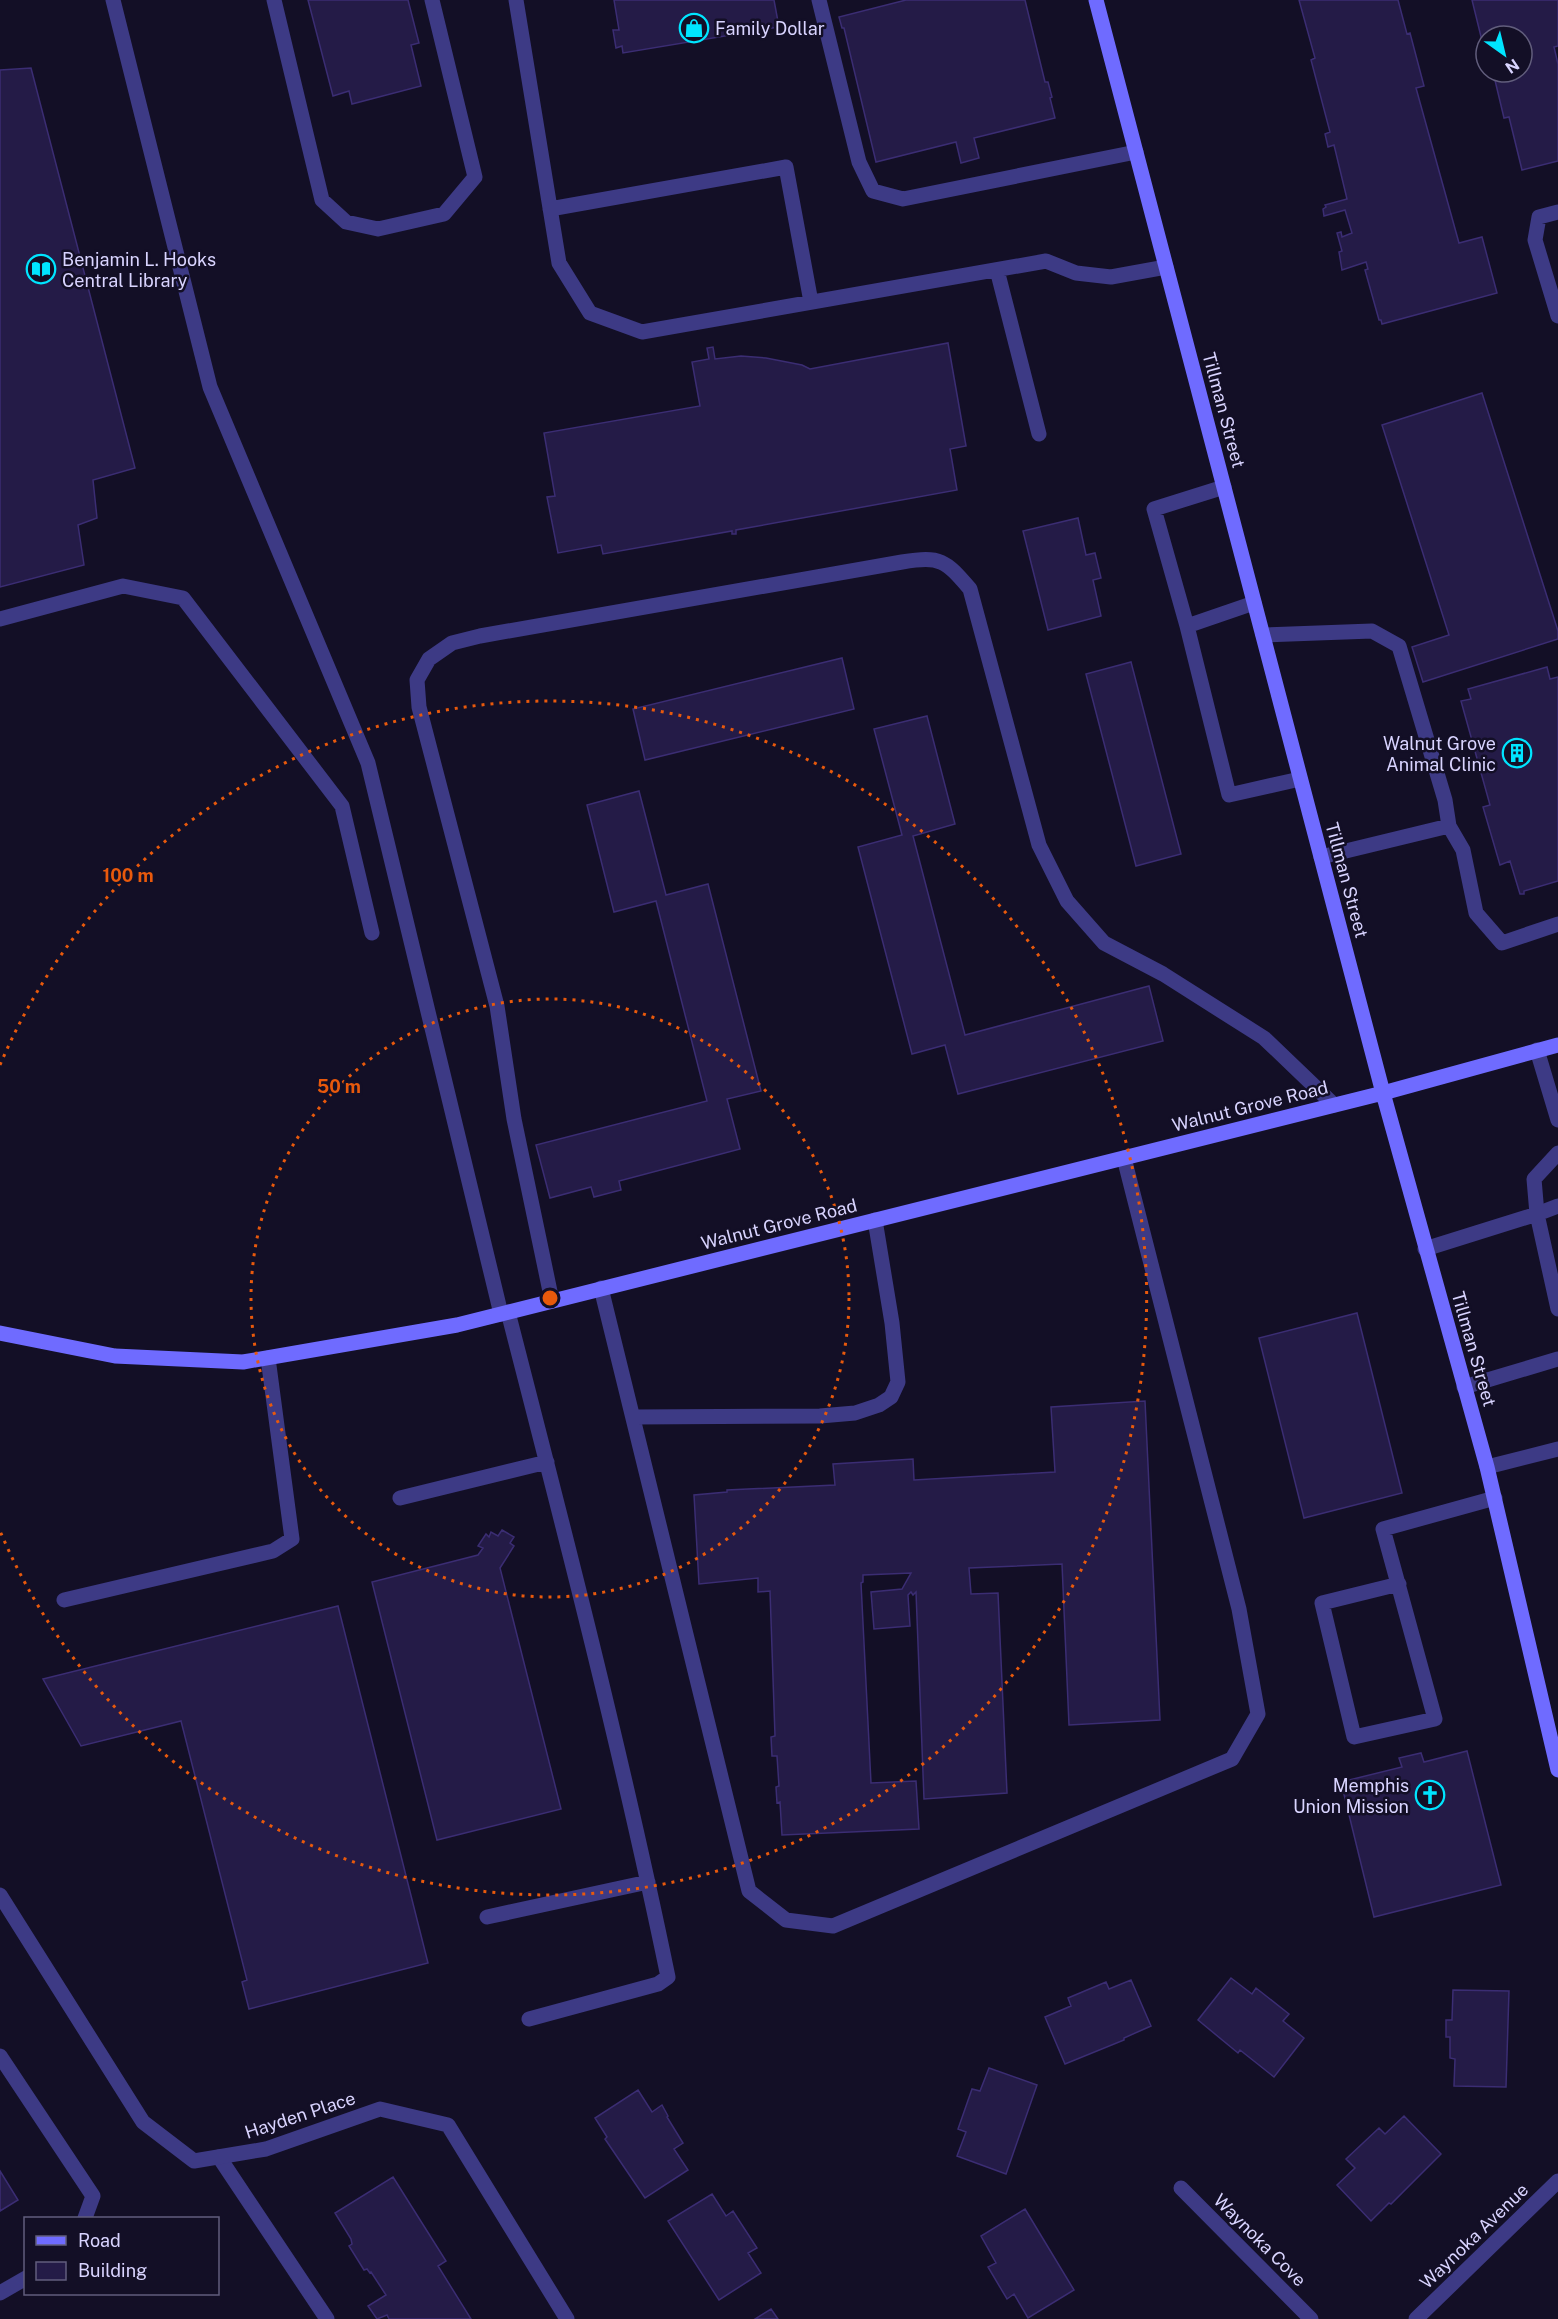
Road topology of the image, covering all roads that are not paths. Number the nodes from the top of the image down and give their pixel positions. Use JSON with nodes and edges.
{"nodes":[{"id":1,"x":113,"y":0,"type":"edge"},
{"id":2,"x":274,"y":0,"type":"edge"},
{"id":3,"x":432,"y":0,"type":"edge"},
{"id":4,"x":516,"y":0,"type":"edge"},
{"id":5,"x":819,"y":0,"type":"edge"},
{"id":6,"x":1096,"y":0,"type":"edge"},
{"id":7,"x":1136,"y":152,"type":"junction"},
{"id":8,"x":550,"y":209,"type":"junction"},
{"id":9,"x":1558,"y":212,"type":"edge"},
{"id":10,"x":1166,"y":267,"type":"junction"},
{"id":11,"x":997,"y":270,"type":"junction"},
{"id":12,"x":811,"y":302,"type":"junction"},
{"id":13,"x":1558,"y":316,"type":"edge"},
{"id":14,"x":1039,"y":434,"type":"dead end"},
{"id":15,"x":1224,"y":487,"type":"junction"},
{"id":16,"x":1254,"y":603,"type":"junction"},
{"id":17,"x":0,"y":619,"type":"edge"},
{"id":18,"x":1187,"y":626,"type":"junction"},
{"id":19,"x":1263,"y":635,"type":"junction"},
{"id":20,"x":1300,"y":780,"type":"junction"},
{"id":21,"x":1449,"y":826,"type":"junction"},
{"id":22,"x":1321,"y":857,"type":"junction"},
{"id":23,"x":1558,"y":924,"type":"edge"},
{"id":24,"x":372,"y":933,"type":"dead end"},
{"id":25,"x":1558,"y":1045,"type":"edge"},
{"id":26,"x":1537,"y":1050,"type":"junction"},
{"id":27,"x":1383,"y":1093,"type":"junction"},
{"id":28,"x":1334,"y":1105,"type":"junction"},
{"id":29,"x":1558,"y":1120,"type":"edge"},
{"id":30,"x":1558,"y":1153,"type":"edge"},
{"id":31,"x":1124,"y":1158,"type":"junction"},
{"id":32,"x":1558,"y":1206,"type":"edge"},
{"id":33,"x":1537,"y":1214,"type":"junction"},
{"id":34,"x":875,"y":1220,"type":"junction"},
{"id":35,"x":1425,"y":1249,"type":"junction"},
{"id":36,"x":1552,"y":1251,"type":"edge"},
{"id":37,"x":601,"y":1288,"type":"junction"},
{"id":38,"x":552,"y":1301,"type":"junction"},
{"id":39,"x":1558,"y":1310,"type":"edge"},
{"id":40,"x":505,"y":1313,"type":"junction"},
{"id":41,"x":0,"y":1333,"type":"edge"},
{"id":42,"x":268,"y":1358,"type":"junction"},
{"id":43,"x":1558,"y":1359,"type":"edge"},
{"id":44,"x":1464,"y":1387,"type":"junction"},
{"id":45,"x":633,"y":1417,"type":"junction"},
{"id":46,"x":1558,"y":1449,"type":"edge"},
{"id":47,"x":547,"y":1462,"type":"junction"},
{"id":48,"x":1487,"y":1467,"type":"junction"},
{"id":49,"x":400,"y":1498,"type":"dead end"},
{"id":50,"x":1495,"y":1498,"type":"junction"},
{"id":51,"x":1399,"y":1584,"type":"junction"},
{"id":52,"x":64,"y":1600,"type":"dead end"},
{"id":53,"x":1558,"y":1770,"type":"edge"},
{"id":54,"x":648,"y":1882,"type":"junction"},
{"id":55,"x":0,"y":1895,"type":"edge"},
{"id":56,"x":487,"y":1917,"type":"dead end"},
{"id":57,"x":529,"y":2019,"type":"dead end"},
{"id":58,"x":0,"y":2056,"type":"edge"},
{"id":59,"x":219,"y":2157,"type":"junction"},
{"id":60,"x":1558,"y":2181,"type":"edge"},
{"id":61,"x":1181,"y":2188,"type":"dead end"},
{"id":62,"x":85,"y":2217,"type":"edge"},
{"id":63,"x":24,"y":2279,"type":"edge"},
{"id":64,"x":0,"y":2293,"type":"edge"},
{"id":65,"x":327,"y":2319,"type":"edge"},
{"id":66,"x":567,"y":2319,"type":"edge"},
{"id":67,"x":1311,"y":2319,"type":"edge"},
{"id":68,"x":1416,"y":2319,"type":"edge"}],
"edges":[{"from":1,"to":40,"type":"street"},
{"from":2,"to":3,"type":"street"},
{"from":4,"to":8,"type":"street"},
{"from":5,"to":7,"type":"street"},
{"from":6,"to":7,"type":"main road","name":"Tillman Street"},
{"from":7,"to":10,"type":"main road","name":"Tillman Street"},
{"from":8,"to":12,"type":"street"},
{"from":8,"to":12,"type":"street"},
{"from":9,"to":13,"type":"street"},
{"from":10,"to":11,"type":"street"},
{"from":10,"to":15,"type":"main road","name":"Tillman Street"},
{"from":11,"to":12,"type":"street"},
{"from":11,"to":14,"type":"street"},
{"from":15,"to":16,"type":"main road","name":"Tillman Street"},
{"from":15,"to":18,"type":"street"},
{"from":16,"to":18,"type":"street"},
{"from":16,"to":19,"type":"main road","name":"Tillman Street"},
{"from":17,"to":24,"type":"street"},
{"from":18,"to":20,"type":"street"},
{"from":19,"to":20,"type":"main road","name":"Tillman Street"},
{"from":19,"to":21,"type":"street"},
{"from":20,"to":22,"type":"main road","name":"Tillman Street"},
{"from":21,"to":22,"type":"street"},
{"from":21,"to":23,"type":"street"},
{"from":22,"to":27,"type":"main road","name":"Tillman Street"},
{"from":25,"to":26,"type":"main road","name":"Walnut Grove Road"},
{"from":26,"to":27,"type":"main road","name":"Walnut Grove Road"},
{"from":26,"to":29,"type":"street"},
{"from":27,"to":28,"type":"main road","name":"Walnut Grove Road"},
{"from":27,"to":35,"type":"main road","name":"Tillman Street"},
{"from":28,"to":31,"type":"main road","name":"Walnut Grove Road"},
{"from":28,"to":38,"type":"street"},
{"from":30,"to":33,"type":"street"},
{"from":31,"to":34,"type":"main road","name":"Walnut Grove Road"},
{"from":31,"to":45,"type":"street"},
{"from":32,"to":33,"type":"street"},
{"from":33,"to":35,"type":"street"},
{"from":33,"to":36,"type":"street"},
{"from":34,"to":37,"type":"main road","name":"Walnut Grove Road"},
{"from":34,"to":45,"type":"street"},
{"from":35,"to":44,"type":"main road","name":"Tillman Street"},
{"from":36,"to":39,"type":"street"},
{"from":37,"to":38,"type":"main road","name":"Walnut Grove Road"},
{"from":37,"to":45,"type":"street"},
{"from":38,"to":40,"type":"main road","name":"Walnut Grove Road"},
{"from":40,"to":42,"type":"main road","name":"Walnut Grove Road"},
{"from":40,"to":47,"type":"street"},
{"from":41,"to":42,"type":"main road","name":"Walnut Grove Road"},
{"from":42,"to":52,"type":"street"},
{"from":43,"to":44,"type":"street"},
{"from":44,"to":48,"type":"main road","name":"Tillman Street"},
{"from":46,"to":48,"type":"street"},
{"from":47,"to":49,"type":"street"},
{"from":47,"to":54,"type":"street"},
{"from":48,"to":50,"type":"main road","name":"Tillman Street"},
{"from":50,"to":51,"type":"street"},
{"from":50,"to":53,"type":"main road","name":"Tillman Street"},
{"from":51,"to":51,"type":"street"},
{"from":54,"to":56,"type":"street"},
{"from":54,"to":57,"type":"street"},
{"from":55,"to":59,"type":"street","name":"Hayden Place"},
{"from":58,"to":62,"type":"street"},
{"from":59,"to":65,"type":"street"},
{"from":59,"to":66,"type":"street","name":"Hayden Place"},
{"from":60,"to":68,"type":"street","name":"Waynoka Avenue"},
{"from":61,"to":67,"type":"street","name":"Waynoka Cove"},
{"from":63,"to":64,"type":"street"}]}
